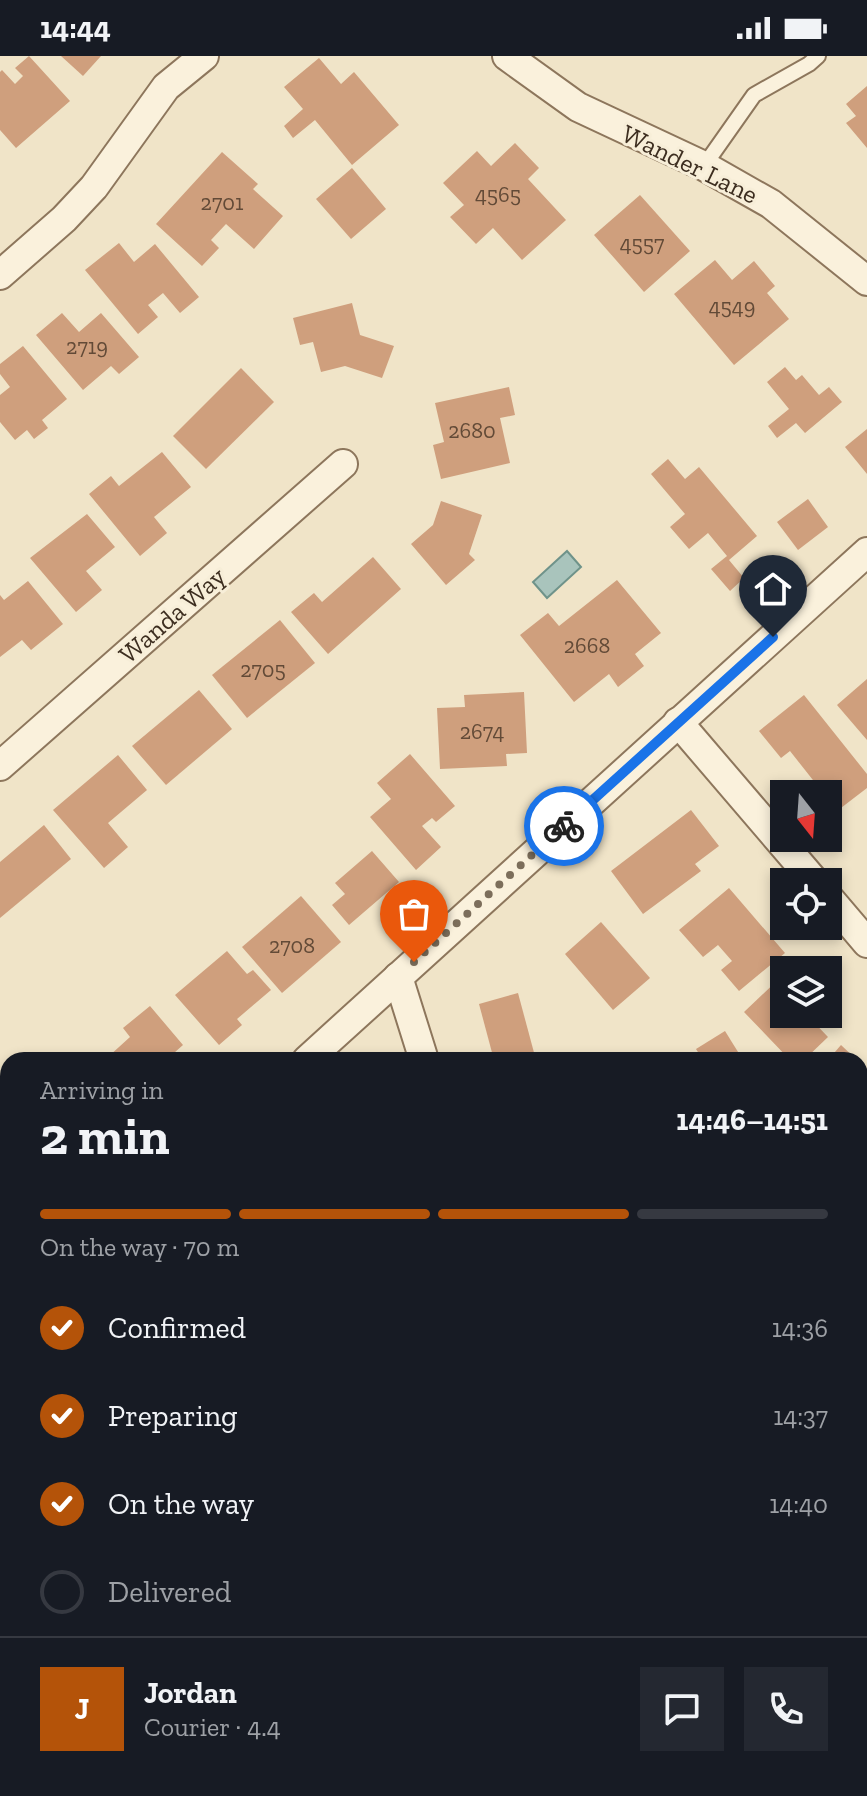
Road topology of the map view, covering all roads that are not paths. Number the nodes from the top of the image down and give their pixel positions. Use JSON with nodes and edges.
{"nodes":[{"id":1,"x":204,"y":56,"type":"edge"},
{"id":2,"x":507,"y":56,"type":"edge"},
{"id":3,"x":818,"y":56,"type":"edge"},
{"id":4,"x":704,"y":166,"type":"junction"},
{"id":5,"x":0,"y":275,"type":"edge"},
{"id":6,"x":867,"y":281,"type":"edge"},
{"id":7,"x":343,"y":464,"type":"dead end"},
{"id":8,"x":867,"y":552,"type":"edge"},
{"id":9,"x":678,"y":722,"type":"junction"},
{"id":10,"x":0,"y":766,"type":"edge"},
{"id":11,"x":803,"y":868,"type":"edge"},
{"id":12,"x":842,"y":914,"type":"edge"},
{"id":13,"x":867,"y":943,"type":"edge"},
{"id":14,"x":398,"y":977,"type":"junction"},
{"id":15,"x":316,"y":1052,"type":"edge"},
{"id":16,"x":421,"y":1052,"type":"edge"}],
"edges":[{"from":1,"to":5,"type":"street"},
{"from":2,"to":4,"type":"street","name":"Wander Lane"},
{"from":3,"to":4,"type":"lane"},
{"from":4,"to":6,"type":"street","name":"Wander Lane"},
{"from":7,"to":10,"type":"street","name":"Wanda Way"},
{"from":8,"to":9,"type":"street"},
{"from":9,"to":11,"type":"street"},
{"from":9,"to":14,"type":"street"},
{"from":12,"to":13,"type":"street"},
{"from":14,"to":15,"type":"street"},
{"from":14,"to":16,"type":"street"}]}
